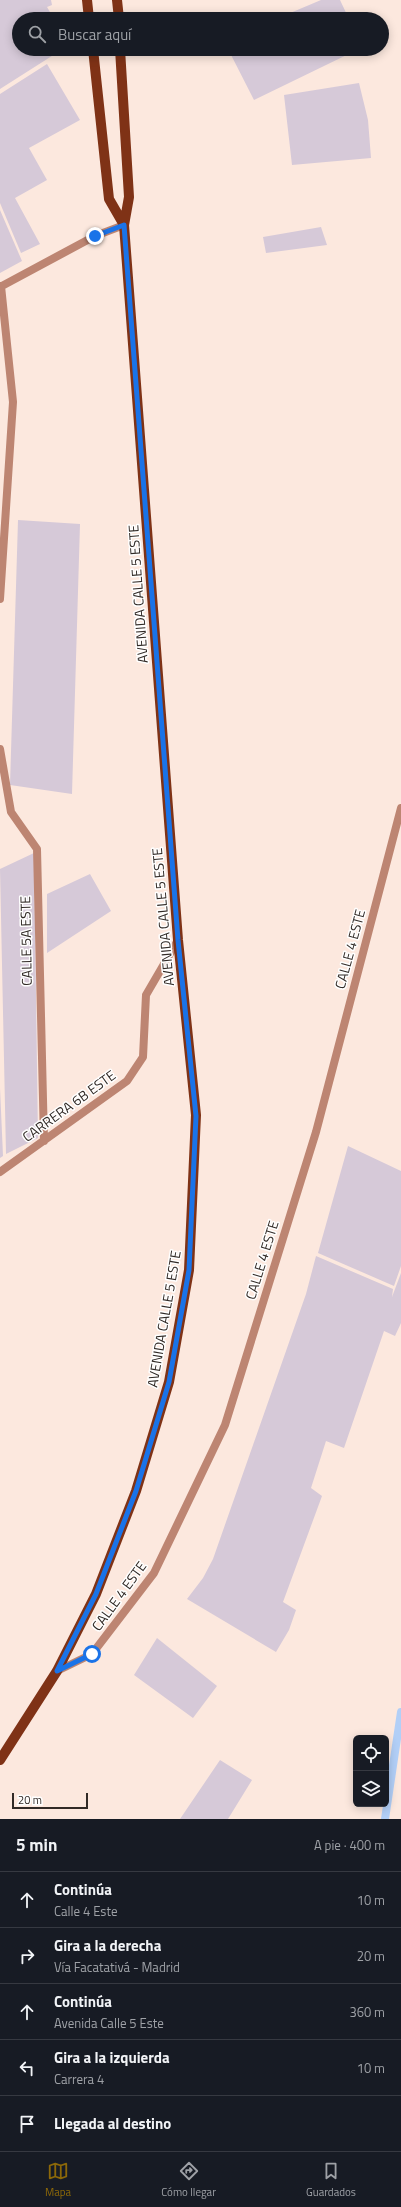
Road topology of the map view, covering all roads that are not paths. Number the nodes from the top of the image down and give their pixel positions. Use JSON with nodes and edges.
{"nodes":[{"id":1,"x":87,"y":0,"type":"edge"},
{"id":2,"x":117,"y":0,"type":"edge"},
{"id":3,"x":88,"y":12,"type":"edge"},
{"id":4,"x":118,"y":12,"type":"edge"},
{"id":5,"x":94,"y":56,"type":"edge"},
{"id":6,"x":120,"y":56,"type":"edge"},
{"id":7,"x":124,"y":225,"type":"junction"},
{"id":8,"x":0,"y":287,"type":"edge"},
{"id":9,"x":0,"y":599,"type":"edge"},
{"id":10,"x":0,"y":749,"type":"edge"},
{"id":11,"x":401,"y":808,"type":"edge"},
{"id":12,"x":178,"y":940,"type":"junction"},
{"id":13,"x":44,"y":1141,"type":"junction"},
{"id":14,"x":0,"y":1172,"type":"edge"},
{"id":15,"x":57,"y":1671,"type":"junction"},
{"id":16,"x":0,"y":1760,"type":"edge"}],
"edges":[{"from":1,"to":3,"type":"main road"},
{"from":2,"to":4,"type":"main road"},
{"from":5,"to":7,"type":"main road","name":"AVENIDA CALLE 5 ESTE"},
{"from":6,"to":7,"type":"main road","name":"AVENIDA CALLE 5 ESTE"},
{"from":7,"to":8,"type":"street"},
{"from":7,"to":12,"type":"main road","name":"AVENIDA CALLE 5 ESTE"},
{"from":8,"to":9,"type":"street"},
{"from":10,"to":13,"type":"street","name":"CALLE 5A ESTE"},
{"from":11,"to":15,"type":"street","name":"CALLE 4 ESTE"},
{"from":12,"to":13,"type":"street","name":"CARRERA 6B ESTE"},
{"from":12,"to":15,"type":"main road","name":"AVENIDA CALLE 5 ESTE"},
{"from":13,"to":14,"type":"street","name":"CARRERA 6B ESTE"},
{"from":15,"to":16,"type":"main road","name":"AVENIDA CALLE 5 ESTE"}]}
